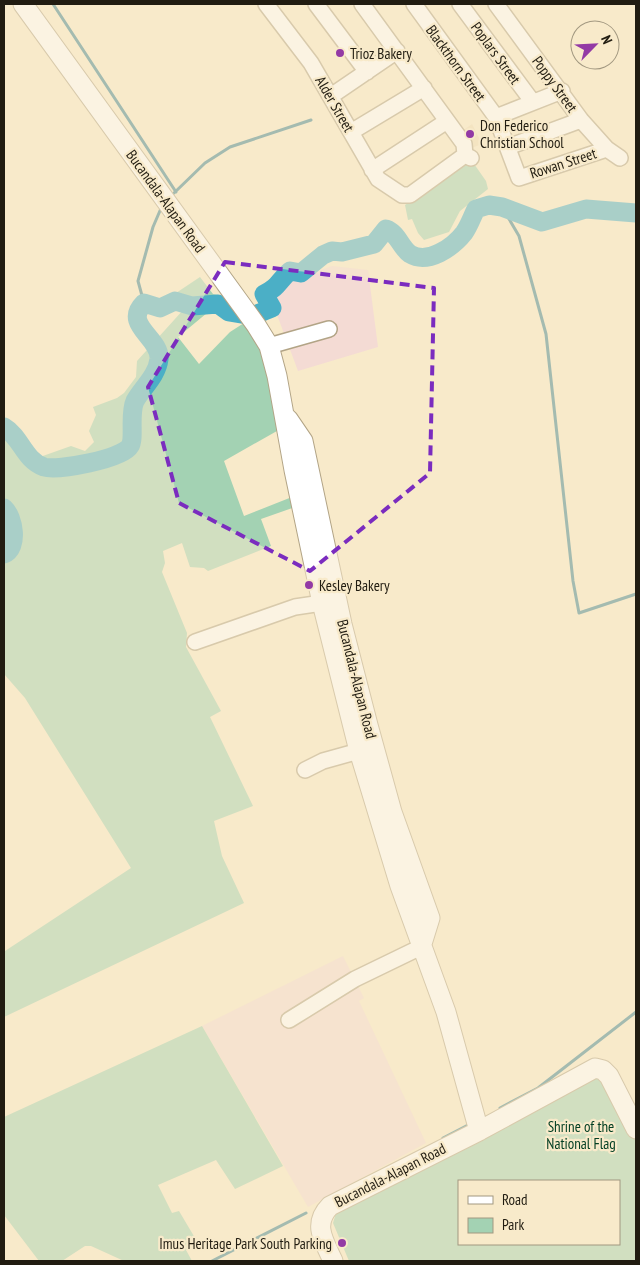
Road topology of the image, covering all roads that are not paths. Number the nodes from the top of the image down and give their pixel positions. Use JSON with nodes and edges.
{"nodes":[{"id":1,"x":23,"y":4,"type":"edge"},
{"id":2,"x":266,"y":4,"type":"edge"},
{"id":3,"x":316,"y":4,"type":"edge"},
{"id":4,"x":362,"y":4,"type":"edge"},
{"id":5,"x":414,"y":4,"type":"edge"},
{"id":6,"x":460,"y":4,"type":"edge"},
{"id":7,"x":496,"y":4,"type":"edge"},
{"id":8,"x":397,"y":51,"type":"junction"},
{"id":9,"x":367,"y":72,"type":"junction"},
{"id":10,"x":424,"y":88,"type":"junction"},
{"id":11,"x":562,"y":91,"type":"junction"},
{"id":12,"x":331,"y":96,"type":"junction"},
{"id":13,"x":532,"y":102,"type":"junction"},
{"id":14,"x":496,"y":116,"type":"junction"},
{"id":15,"x":581,"y":120,"type":"junction"},
{"id":16,"x":447,"y":121,"type":"junction"},
{"id":17,"x":351,"y":132,"type":"junction"},
{"id":18,"x":508,"y":147,"type":"junction"},
{"id":19,"x":614,"y":153,"type":"joint"},
{"id":20,"x":372,"y":170,"type":"junction"},
{"id":21,"x":519,"y":178,"type":"joint"},
{"id":22,"x":329,"y":329,"type":"dead end"},
{"id":23,"x":269,"y":346,"type":"junction"},
{"id":24,"x":284,"y":415,"type":"junction"},
{"id":25,"x":322,"y":603,"type":"junction"},
{"id":26,"x":195,"y":642,"type":"dead end"},
{"id":27,"x":359,"y":751,"type":"junction"},
{"id":28,"x":305,"y":770,"type":"dead end"},
{"id":29,"x":421,"y":947,"type":"junction"},
{"id":30,"x":289,"y":1020,"type":"dead end"},
{"id":31,"x":636,"y":1130,"type":"edge"},
{"id":32,"x":480,"y":1131,"type":"junction"},
{"id":33,"x":333,"y":1261,"type":"edge"}],
"edges":[{"from":1,"to":23,"type":"main road","name":"Bucandala-Alapan Road"},
{"from":2,"to":12,"type":"street","name":"Alder Street"},
{"from":3,"to":9,"type":"street"},
{"from":4,"to":8,"type":"street"},
{"from":5,"to":14,"type":"street","name":"Blackthorn Street"},
{"from":6,"to":13,"type":"street","name":"Poplars Street"},
{"from":7,"to":11,"type":"street","name":"Poppy Street"},
{"from":8,"to":9,"type":"street"},
{"from":8,"to":10,"type":"street"},
{"from":9,"to":12,"type":"street"},
{"from":10,"to":16,"type":"street"},
{"from":10,"to":17,"type":"street"},
{"from":11,"to":13,"type":"street"},
{"from":11,"to":15,"type":"street","name":"Poppy Street"},
{"from":12,"to":17,"type":"street","name":"Alder Street"},
{"from":13,"to":14,"type":"street"},
{"from":14,"to":18,"type":"street","name":"Blackthorn Street"},
{"from":15,"to":18,"type":"street"},
{"from":15,"to":19,"type":"street","name":"Poppy Street"},
{"from":16,"to":20,"type":"street"},
{"from":16,"to":20,"type":"street","name":"Alder Street"},
{"from":17,"to":20,"type":"street","name":"Alder Street"},
{"from":18,"to":21,"type":"street","name":"Blackthorn Street"},
{"from":19,"to":21,"type":"street","name":"Rowan Street"},
{"from":22,"to":23,"type":"street"},
{"from":23,"to":24,"type":"main road","name":"Bucandala-Alapan Road"},
{"from":24,"to":25,"type":"main road","name":"Bucandala-Alapan Road"},
{"from":24,"to":29,"type":"main road","name":"Bucandala-Alapan Road"},
{"from":25,"to":26,"type":"street"},
{"from":25,"to":27,"type":"main road","name":"Bucandala-Alapan Road"},
{"from":27,"to":28,"type":"street"},
{"from":27,"to":29,"type":"main road","name":"Bucandala-Alapan Road"},
{"from":29,"to":30,"type":"street"},
{"from":29,"to":32,"type":"main road","name":"Bucandala-Alapan Road"},
{"from":31,"to":32,"type":"main road","name":"Bucandala-Alapan Road"},
{"from":32,"to":33,"type":"main road","name":"Bucandala-Alapan Road"}]}
